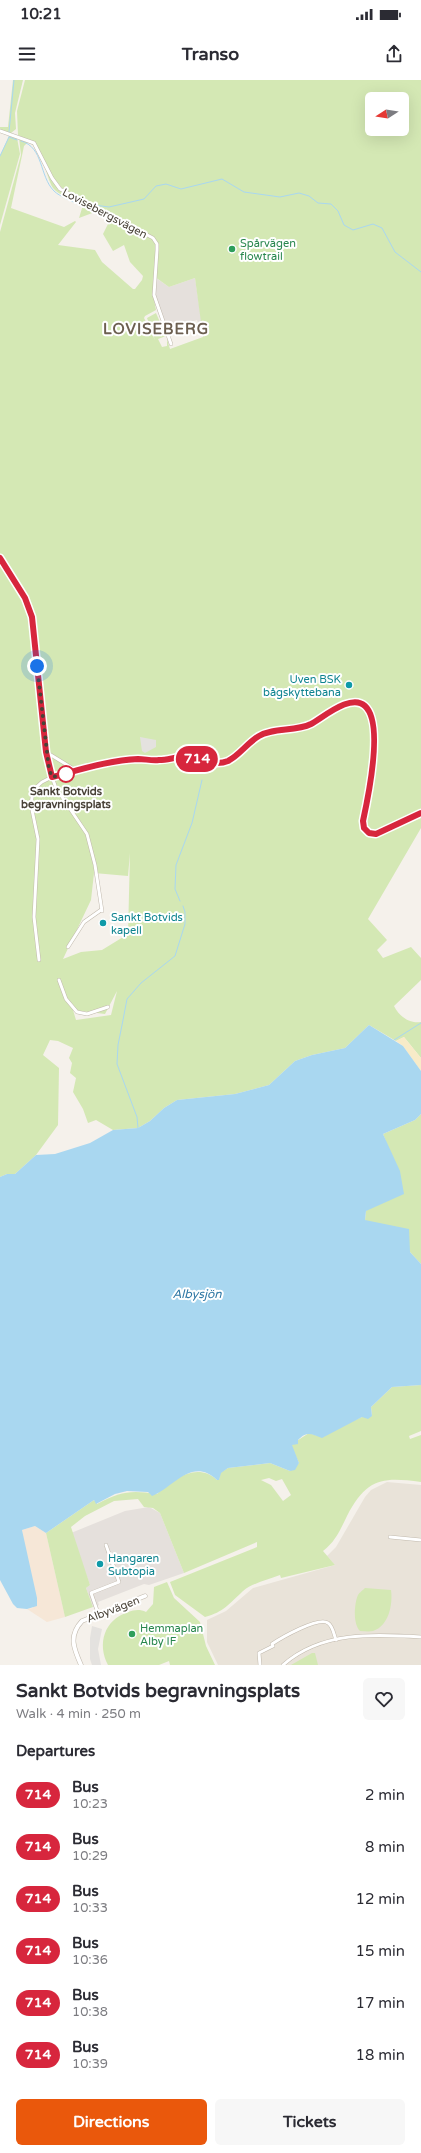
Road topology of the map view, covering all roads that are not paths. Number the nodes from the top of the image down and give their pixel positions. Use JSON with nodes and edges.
{"nodes":[{"id":1,"x":0,"y":131,"type":"edge"},
{"id":2,"x":171,"y":344,"type":"dead end"},
{"id":3,"x":0,"y":558,"type":"edge"},
{"id":4,"x":46,"y":752,"type":"junction"},
{"id":5,"x":77,"y":771,"type":"junction"},
{"id":6,"x":52,"y":777,"type":"junction"},
{"id":7,"x":421,"y":813,"type":"edge"},
{"id":8,"x":68,"y":947,"type":"dead end"},
{"id":9,"x":39,"y":960,"type":"dead end"},
{"id":10,"x":59,"y":980,"type":"dead end"},
{"id":11,"x":108,"y":1007,"type":"dead end"},
{"id":12,"x":390,"y":1537,"type":"dead end"},
{"id":13,"x":421,"y":1540,"type":"edge"},
{"id":14,"x":106,"y":1545,"type":"dead end"},
{"id":15,"x":145,"y":1596,"type":"dead end"},
{"id":16,"x":98,"y":1613,"type":"junction"},
{"id":17,"x":421,"y":1638,"type":"edge"},
{"id":18,"x":336,"y":1640,"type":"junction"},
{"id":19,"x":81,"y":1665,"type":"edge"},
{"id":20,"x":260,"y":1665,"type":"edge"},
{"id":21,"x":283,"y":1665,"type":"edge"}],
"edges":[{"from":1,"to":2,"type":"street","name":"Lovisebergsvägen"},
{"from":3,"to":4,"type":"street"},
{"from":4,"to":5,"type":"street"},
{"from":4,"to":6,"type":"street"},
{"from":5,"to":6,"type":"street"},
{"from":5,"to":7,"type":"street"},
{"from":6,"to":8,"type":"street"},
{"from":6,"to":9,"type":"street"},
{"from":10,"to":11,"type":"street"},
{"from":12,"to":13,"type":"street"},
{"from":14,"to":16,"type":"street"},
{"from":15,"to":16,"type":"street","name":"Albyvägen"},
{"from":16,"to":19,"type":"street","name":"Albyvägen"},
{"from":17,"to":18,"type":"street"},
{"from":18,"to":20,"type":"street"},
{"from":18,"to":21,"type":"street"}]}
